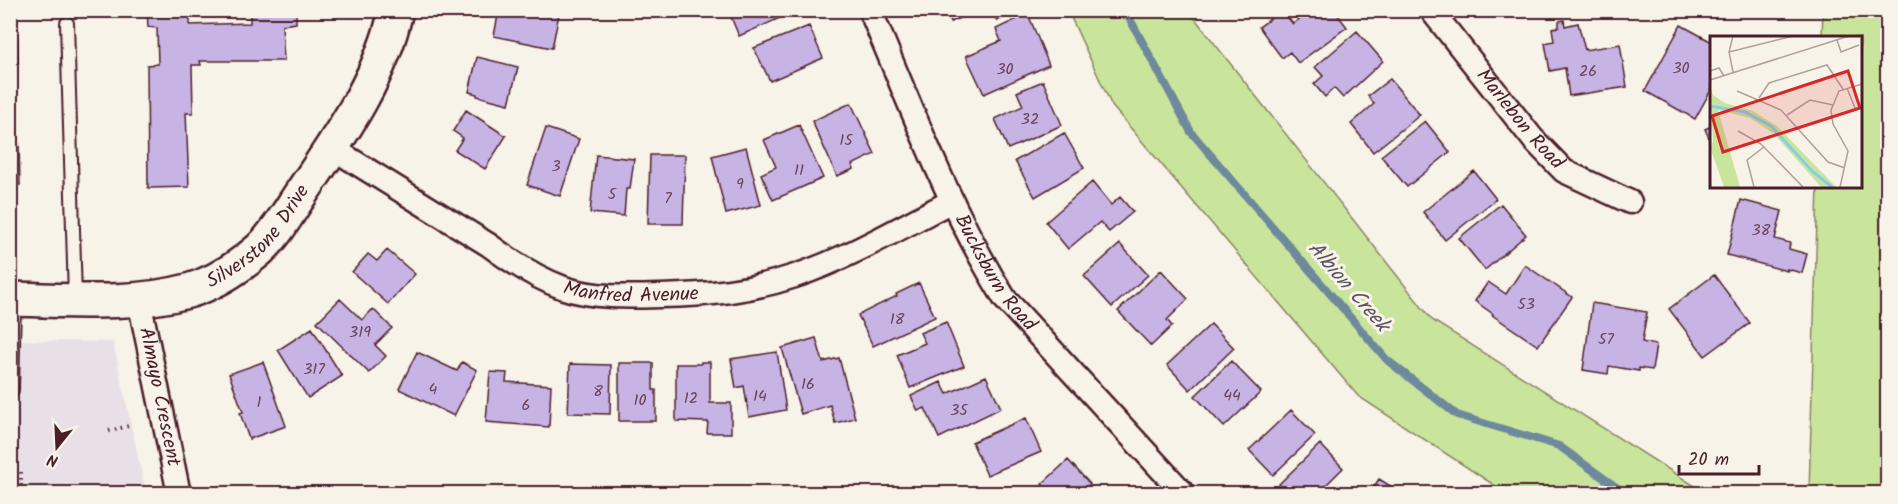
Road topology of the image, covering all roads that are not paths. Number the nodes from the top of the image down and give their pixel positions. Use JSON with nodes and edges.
{"nodes":[{"id":1,"x":396,"y":10,"type":"edge"},
{"id":2,"x":870,"y":10,"type":"edge"},
{"id":3,"x":1431,"y":10,"type":"edge"},
{"id":4,"x":67,"y":23,"type":"dead end"},
{"id":5,"x":332,"y":148,"type":"junction"},
{"id":6,"x":952,"y":201,"type":"junction"},
{"id":7,"x":1630,"y":202,"type":"dead end"},
{"id":8,"x":12,"y":299,"type":"edge"},
{"id":9,"x":75,"y":299,"type":"junction"},
{"id":10,"x":139,"y":300,"type":"junction"},
{"id":11,"x":12,"y":390,"type":"edge"},
{"id":12,"x":179,"y":494,"type":"edge"},
{"id":13,"x":1184,"y":494,"type":"edge"}],
"edges":[{"from":1,"to":5,"type":"street","name":"Silverstone Drive"},
{"from":2,"to":6,"type":"street","name":"Bucksburn Road"},
{"from":3,"to":7,"type":"street","name":"Marlebon Road"},
{"from":4,"to":9,"type":"lane"},
{"from":5,"to":6,"type":"street","name":"Manfred Avenue"},
{"from":5,"to":10,"type":"street","name":"Silverstone Drive"},
{"from":6,"to":13,"type":"street","name":"Bucksburn Road"},
{"from":8,"to":9,"type":"street","name":"Silverstone Drive"},
{"from":8,"to":11,"type":"lane"},
{"from":9,"to":10,"type":"street","name":"Silverstone Drive"},
{"from":10,"to":12,"type":"street","name":"Almayo Crescent"}]}
